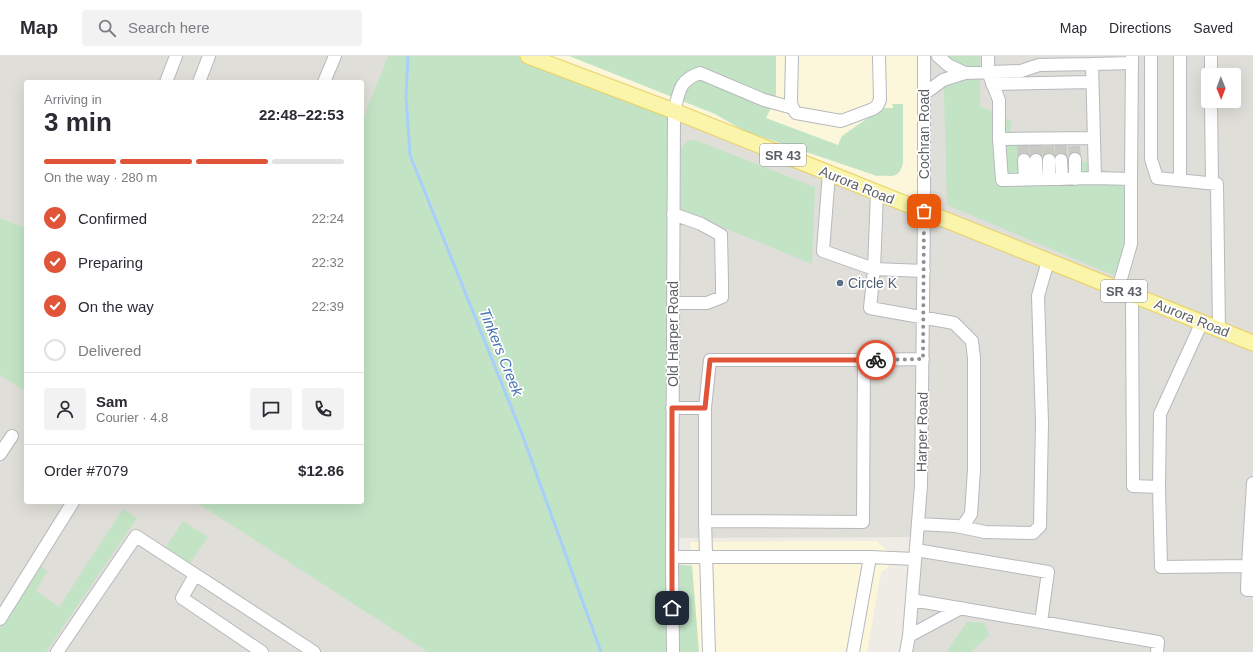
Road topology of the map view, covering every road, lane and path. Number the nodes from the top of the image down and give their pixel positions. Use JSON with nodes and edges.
{"nodes":[{"id":1,"x":176,"y":56,"type":"edge"},
{"id":2,"x":209,"y":56,"type":"edge"},
{"id":3,"x":335,"y":56,"type":"edge"},
{"id":4,"x":528,"y":56,"type":"edge"},
{"id":5,"x":792,"y":56,"type":"edge"},
{"id":6,"x":879,"y":56,"type":"edge"},
{"id":7,"x":924,"y":56,"type":"edge"},
{"id":8,"x":938,"y":56,"type":"edge"},
{"id":9,"x":988,"y":56,"type":"edge"},
{"id":10,"x":1151,"y":56,"type":"edge"},
{"id":11,"x":1180,"y":56,"type":"edge"},
{"id":12,"x":1211,"y":56,"type":"edge"},
{"id":13,"x":1132,"y":60,"type":"edge"},
{"id":14,"x":1092,"y":64,"type":"junction"},
{"id":15,"x":1211,"y":68,"type":"edge"},
{"id":16,"x":988,"y":72,"type":"junction"},
{"id":17,"x":965,"y":73,"type":"junction"},
{"id":18,"x":167,"y":80,"type":"edge"},
{"id":19,"x":200,"y":80,"type":"edge"},
{"id":20,"x":325,"y":80,"type":"edge"},
{"id":21,"x":1092,"y":82,"type":"junction"},
{"id":22,"x":992,"y":84,"type":"junction"},
{"id":23,"x":924,"y":94,"type":"junction"},
{"id":24,"x":793,"y":108,"type":"junction"},
{"id":25,"x":1211,"y":108,"type":"edge"},
{"id":26,"x":674,"y":111,"type":"junction"},
{"id":27,"x":1094,"y":138,"type":"junction"},
{"id":28,"x":999,"y":139,"type":"junction"},
{"id":29,"x":1075,"y":159,"type":"tunnel mouth"},
{"id":30,"x":1024,"y":160,"type":"tunnel mouth"},
{"id":31,"x":1036,"y":160,"type":"tunnel mouth"},
{"id":32,"x":1048,"y":160,"type":"tunnel mouth"},
{"id":33,"x":1062,"y":160,"type":"tunnel mouth"},
{"id":34,"x":829,"y":173,"type":"junction"},
{"id":35,"x":1095,"y":178,"type":"junction"},
{"id":36,"x":1025,"y":179,"type":"junction"},
{"id":37,"x":1043,"y":179,"type":"junction"},
{"id":38,"x":1062,"y":179,"type":"junction"},
{"id":39,"x":1075,"y":179,"type":"junction"},
{"id":40,"x":1131,"y":179,"type":"junction"},
{"id":41,"x":1180,"y":180,"type":"junction"},
{"id":42,"x":1212,"y":183,"type":"junction"},
{"id":43,"x":877,"y":192,"type":"junction"},
{"id":44,"x":924,"y":211,"type":"junction"},
{"id":45,"x":673,"y":214,"type":"junction"},
{"id":46,"x":1048,"y":261,"type":"junction"},
{"id":47,"x":874,"y":269,"type":"junction"},
{"id":48,"x":924,"y":270,"type":"junction"},
{"id":49,"x":1118,"y":289,"type":"junction"},
{"id":50,"x":1132,"y":295,"type":"junction"},
{"id":51,"x":673,"y":303,"type":"junction"},
{"id":52,"x":923,"y":318,"type":"junction"},
{"id":53,"x":1202,"y":322,"type":"junction"},
{"id":54,"x":1220,"y":329,"type":"junction"},
{"id":55,"x":1253,"y":343,"type":"edge"},
{"id":56,"x":923,"y":359,"type":"junction"},
{"id":57,"x":864,"y":360,"type":"junction"},
{"id":58,"x":672,"y":408,"type":"junction"},
{"id":59,"x":705,"y":408,"type":"junction"},
{"id":60,"x":12,"y":436,"type":"dead end"},
{"id":61,"x":0,"y":454,"type":"edge"},
{"id":62,"x":1253,"y":483,"type":"edge"},
{"id":63,"x":1159,"y":486,"type":"junction"},
{"id":64,"x":72,"y":504,"type":"edge"},
{"id":65,"x":705,"y":521,"type":"junction"},
{"id":66,"x":918,"y":524,"type":"junction"},
{"id":67,"x":962,"y":527,"type":"junction"},
{"id":68,"x":916,"y":555,"type":"junction"},
{"id":69,"x":672,"y":557,"type":"junction"},
{"id":70,"x":706,"y":557,"type":"junction"},
{"id":71,"x":870,"y":557,"type":"junction"},
{"id":72,"x":1248,"y":566,"type":"junction"},
{"id":73,"x":195,"y":575,"type":"junction"},
{"id":74,"x":1253,"y":590,"type":"edge"},
{"id":75,"x":912,"y":600,"type":"junction"},
{"id":76,"x":961,"y":608,"type":"junction"},
{"id":77,"x":0,"y":619,"type":"edge"},
{"id":78,"x":1041,"y":622,"type":"junction"},
{"id":79,"x":909,"y":636,"type":"junction"},
{"id":80,"x":57,"y":652,"type":"edge"},
{"id":81,"x":262,"y":652,"type":"edge"},
{"id":82,"x":314,"y":652,"type":"edge"},
{"id":83,"x":673,"y":652,"type":"edge"},
{"id":84,"x":709,"y":652,"type":"edge"},
{"id":85,"x":853,"y":652,"type":"edge"},
{"id":86,"x":906,"y":652,"type":"edge"},
{"id":87,"x":1157,"y":652,"type":"edge"}],
"edges":[{"from":1,"to":18,"type":"street"},
{"from":2,"to":19,"type":"street"},
{"from":3,"to":20,"type":"street"},
{"from":4,"to":26,"type":"main road","name":"Aurora Road","number":"SR 43"},
{"from":5,"to":24,"type":"street"},
{"from":6,"to":24,"type":"street"},
{"from":7,"to":23,"type":"street","name":"Cochran Road"},
{"from":8,"to":17,"type":"street"},
{"from":9,"to":16,"type":"street"},
{"from":10,"to":41,"type":"street"},
{"from":11,"to":41,"type":"street"},
{"from":12,"to":15,"type":"street"},
{"from":13,"to":14,"type":"street"},
{"from":13,"to":40,"type":"street"},
{"from":14,"to":16,"type":"street"},
{"from":14,"to":21,"type":"street"},
{"from":16,"to":17,"type":"street"},
{"from":16,"to":22,"type":"street"},
{"from":17,"to":23,"type":"street"},
{"from":21,"to":22,"type":"street"},
{"from":21,"to":27,"type":"street"},
{"from":22,"to":28,"type":"street"},
{"from":23,"to":44,"type":"street","name":"Cochran Road"},
{"from":24,"to":26,"type":"street","name":"Old Harper Road"},
{"from":25,"to":42,"type":"street"},
{"from":26,"to":34,"type":"main road","name":"Aurora Road","number":"SR 43"},
{"from":26,"to":45,"type":"street","name":"Old Harper Road"},
{"from":27,"to":28,"type":"street"},
{"from":27,"to":35,"type":"street"},
{"from":28,"to":36,"type":"street"},
{"from":29,"to":39,"type":"street"},
{"from":30,"to":36,"type":"street"},
{"from":31,"to":37,"type":"street"},
{"from":32,"to":37,"type":"street"},
{"from":33,"to":38,"type":"street"},
{"from":34,"to":43,"type":"main road","name":"Aurora Road","number":"SR 43"},
{"from":34,"to":47,"type":"street"},
{"from":35,"to":39,"type":"street"},
{"from":35,"to":40,"type":"street"},
{"from":36,"to":37,"type":"street"},
{"from":37,"to":38,"type":"street"},
{"from":38,"to":39,"type":"street"},
{"from":40,"to":49,"type":"street"},
{"from":41,"to":42,"type":"street"},
{"from":42,"to":54,"type":"street"},
{"from":43,"to":44,"type":"main road","name":"Aurora Road","number":"SR 43"},
{"from":43,"to":47,"type":"street"},
{"from":44,"to":46,"type":"main road","name":"Aurora Road","number":"SR 43"},
{"from":44,"to":48,"type":"street","name":"Harper Road"},
{"from":45,"to":51,"type":"street","name":"Old Harper Road"},
{"from":45,"to":51,"type":"street"},
{"from":46,"to":49,"type":"main road","name":"Aurora Road","number":"SR 43"},
{"from":46,"to":67,"type":"street"},
{"from":47,"to":48,"type":"street"},
{"from":47,"to":52,"type":"street"},
{"from":48,"to":52,"type":"street","name":"Harper Road"},
{"from":49,"to":50,"type":"main road","name":"Aurora Road","number":"SR 43"},
{"from":50,"to":53,"type":"main road","name":"Aurora Road","number":"SR 43"},
{"from":50,"to":63,"type":"street"},
{"from":51,"to":58,"type":"street","name":"Old Harper Road"},
{"from":52,"to":56,"type":"street","name":"Harper Road"},
{"from":52,"to":67,"type":"street"},
{"from":53,"to":54,"type":"main road","name":"Aurora Road","number":"SR 43"},
{"from":53,"to":63,"type":"street"},
{"from":54,"to":55,"type":"main road","name":"Aurora Road","number":"SR 43"},
{"from":56,"to":57,"type":"street"},
{"from":56,"to":66,"type":"street","name":"Harper Road"},
{"from":57,"to":59,"type":"street"},
{"from":57,"to":65,"type":"street"},
{"from":58,"to":59,"type":"street"},
{"from":58,"to":69,"type":"street","name":"Old Harper Road"},
{"from":59,"to":65,"type":"street"},
{"from":60,"to":61,"type":"street"},
{"from":62,"to":72,"type":"street"},
{"from":63,"to":72,"type":"street"},
{"from":64,"to":77,"type":"street"},
{"from":65,"to":70,"type":"street"},
{"from":66,"to":67,"type":"street"},
{"from":66,"to":68,"type":"street","name":"Harper Road"},
{"from":68,"to":71,"type":"street"},
{"from":68,"to":75,"type":"street","name":"Harper Road"},
{"from":68,"to":78,"type":"street"},
{"from":69,"to":70,"type":"street"},
{"from":69,"to":83,"type":"street","name":"Old Harper Road"},
{"from":70,"to":71,"type":"street"},
{"from":70,"to":84,"type":"street"},
{"from":71,"to":85,"type":"street"},
{"from":72,"to":74,"type":"street"},
{"from":73,"to":80,"type":"street"},
{"from":73,"to":81,"type":"street"},
{"from":73,"to":82,"type":"street"},
{"from":75,"to":76,"type":"street"},
{"from":75,"to":79,"type":"street","name":"Harper Road"},
{"from":76,"to":78,"type":"street"},
{"from":76,"to":79,"type":"street"},
{"from":78,"to":87,"type":"street"},
{"from":79,"to":86,"type":"street","name":"Harper Road"}]}
